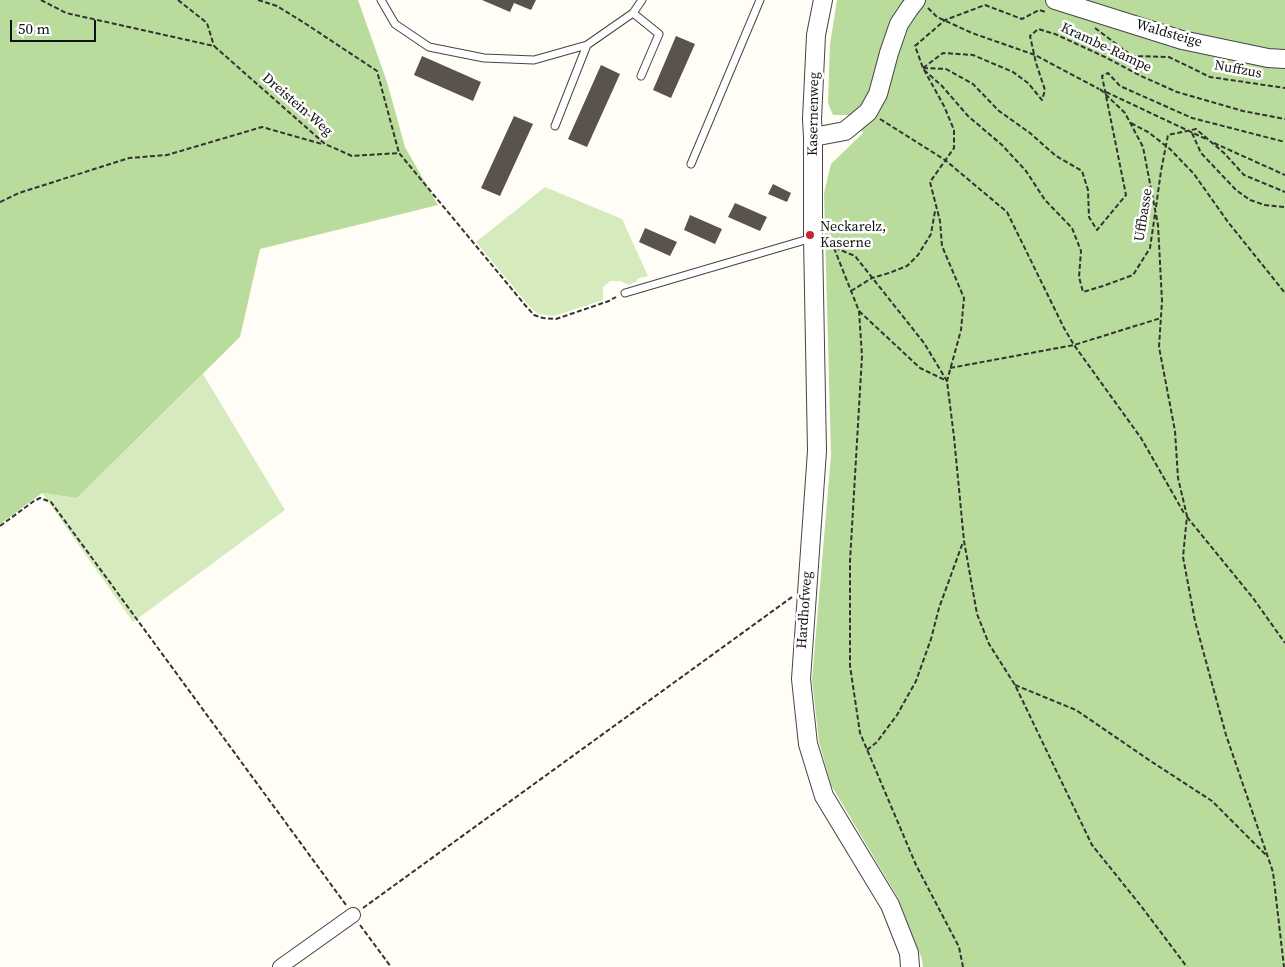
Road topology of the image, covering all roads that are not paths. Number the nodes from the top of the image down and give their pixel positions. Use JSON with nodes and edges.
{"nodes":[{"id":1,"x":381,"y":0,"type":"edge"},
{"id":2,"x":642,"y":0,"type":"edge"},
{"id":3,"x":760,"y":0,"type":"edge"},
{"id":4,"x":824,"y":0,"type":"edge"},
{"id":5,"x":916,"y":0,"type":"edge"},
{"id":6,"x":1051,"y":6,"type":"edge"},
{"id":7,"x":633,"y":13,"type":"junction"},
{"id":8,"x":587,"y":45,"type":"junction"},
{"id":9,"x":1285,"y":60,"type":"edge"},
{"id":10,"x":642,"y":76,"type":"dead end"},
{"id":11,"x":555,"y":126,"type":"dead end"},
{"id":12,"x":813,"y":137,"type":"junction"},
{"id":13,"x":691,"y":164,"type":"dead end"},
{"id":14,"x":813,"y":234,"type":"junction"},
{"id":15,"x":625,"y":292,"type":"road end"},
{"id":16,"x":353,"y":915,"type":"road end"},
{"id":17,"x":280,"y":967,"type":"edge"},
{"id":18,"x":910,"y":967,"type":"edge"}],
"edges":[{"from":1,"to":8,"type":"lane"},
{"from":2,"to":7,"type":"lane"},
{"from":3,"to":13,"type":"lane"},
{"from":4,"to":12,"type":"street","name":"Kasernenweg"},
{"from":5,"to":12,"type":"street"},
{"from":6,"to":9,"type":"street","name":"Waldsteige"},
{"from":7,"to":8,"type":"lane"},
{"from":7,"to":10,"type":"lane"},
{"from":8,"to":11,"type":"lane"},
{"from":12,"to":14,"type":"street","name":"Kasernenweg"},
{"from":14,"to":15,"type":"lane"},
{"from":14,"to":18,"type":"street","name":"Hardhofweg"},
{"from":16,"to":17,"type":"street"}]}
